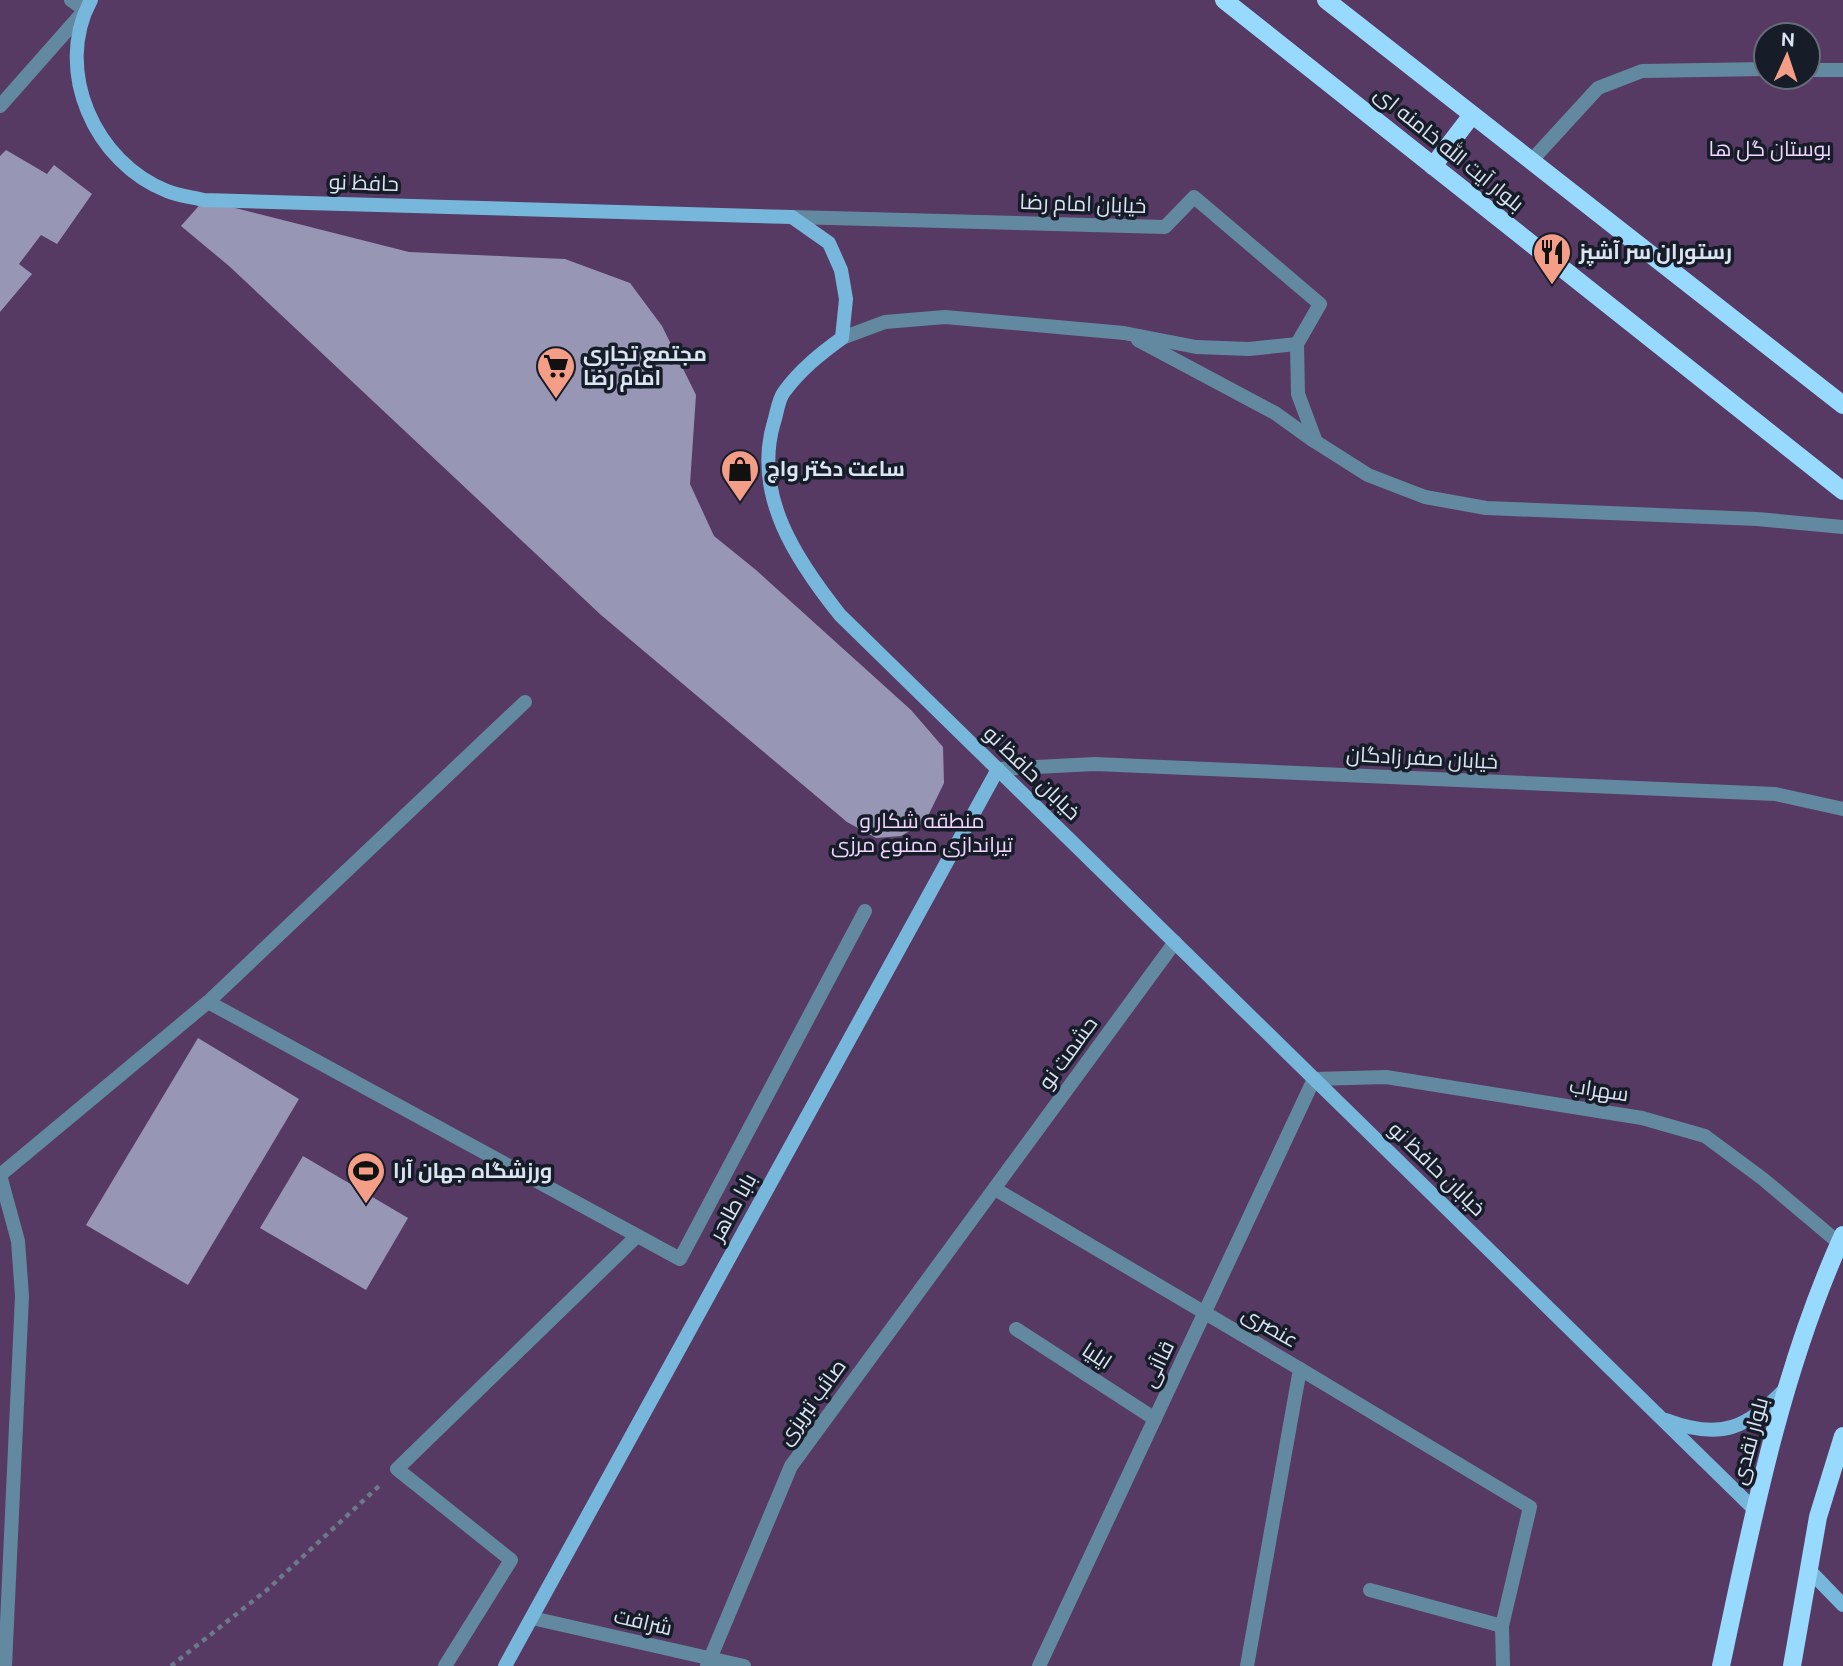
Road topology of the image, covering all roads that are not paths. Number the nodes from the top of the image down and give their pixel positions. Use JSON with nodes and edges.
{"nodes":[{"id":1,"x":71,"y":0,"type":"edge"},
{"id":2,"x":1224,"y":0,"type":"edge"},
{"id":3,"x":1326,"y":0,"type":"edge"},
{"id":4,"x":88,"y":5,"type":"edge"},
{"id":5,"x":1752,"y":69,"type":"edge"},
{"id":6,"x":1822,"y":70,"type":"edge"},
{"id":7,"x":1843,"y":70,"type":"edge"},
{"id":8,"x":0,"y":106,"type":"edge"},
{"id":9,"x":1472,"y":116,"type":"junction"},
{"id":10,"x":1532,"y":160,"type":"junction"},
{"id":11,"x":1433,"y":166,"type":"junction"},
{"id":12,"x":792,"y":217,"type":"junction"},
{"id":13,"x":1124,"y":333,"type":"junction"},
{"id":14,"x":842,"y":338,"type":"junction"},
{"id":15,"x":1297,"y":344,"type":"junction"},
{"id":16,"x":1843,"y":405,"type":"edge"},
{"id":17,"x":1316,"y":442,"type":"junction"},
{"id":18,"x":1843,"y":491,"type":"edge"},
{"id":19,"x":1843,"y":527,"type":"edge"},
{"id":20,"x":525,"y":702,"type":"dead end"},
{"id":21,"x":998,"y":769,"type":"junction"},
{"id":22,"x":1843,"y":809,"type":"edge"},
{"id":23,"x":865,"y":911,"type":"dead end"},
{"id":24,"x":1175,"y":943,"type":"junction"},
{"id":25,"x":208,"y":1002,"type":"junction"},
{"id":26,"x":1314,"y":1079,"type":"junction"},
{"id":27,"x":995,"y":1189,"type":"junction"},
{"id":28,"x":637,"y":1236,"type":"junction"},
{"id":29,"x":1841,"y":1239,"type":"edge"},
{"id":30,"x":1205,"y":1313,"type":"junction"},
{"id":31,"x":1016,"y":1329,"type":"dead end"},
{"id":32,"x":1300,"y":1369,"type":"junction"},
{"id":33,"x":1789,"y":1384,"type":"junction"},
{"id":34,"x":1641,"y":1399,"type":"junction"},
{"id":35,"x":1155,"y":1419,"type":"junction"},
{"id":36,"x":1843,"y":1436,"type":"edge"},
{"id":37,"x":1755,"y":1510,"type":"junction"},
{"id":38,"x":1809,"y":1570,"type":"junction"},
{"id":39,"x":1370,"y":1590,"type":"dead end"},
{"id":40,"x":1843,"y":1605,"type":"edge"},
{"id":41,"x":532,"y":1618,"type":"junction"},
{"id":42,"x":1502,"y":1626,"type":"junction"},
{"id":43,"x":708,"y":1662,"type":"edge"},
{"id":44,"x":5,"y":1666,"type":"edge"},
{"id":45,"x":445,"y":1666,"type":"edge"},
{"id":46,"x":505,"y":1666,"type":"edge"},
{"id":47,"x":744,"y":1666,"type":"edge"},
{"id":48,"x":1039,"y":1666,"type":"edge"},
{"id":49,"x":1247,"y":1666,"type":"edge"},
{"id":50,"x":1503,"y":1666,"type":"edge"},
{"id":51,"x":1721,"y":1666,"type":"edge"},
{"id":52,"x":1792,"y":1666,"type":"edge"}],
"edges":[{"from":1,"to":4,"type":"street"},
{"from":2,"to":11,"type":"main road","name":"بلوار آیت الله خامنه ای"},
{"from":3,"to":9,"type":"main road","name":"بلوار آیت الله خامنه ای"},
{"from":4,"to":8,"type":"street"},
{"from":4,"to":12,"type":"main road","name":"حافظ نو"},
{"from":5,"to":10,"type":"street"},
{"from":6,"to":7,"type":"street"},
{"from":9,"to":10,"type":"main road","name":"بلوار آیت الله خامنه ای"},
{"from":9,"to":11,"type":"main road"},
{"from":10,"to":16,"type":"main road","name":"بلوار آیت الله خامنه ای"},
{"from":11,"to":18,"type":"main road","name":"بلوار آیت الله خامنه ای"},
{"from":12,"to":14,"type":"main road"},
{"from":12,"to":15,"type":"street","name":"خیابان امام رضا"},
{"from":13,"to":14,"type":"street","name":"خیابان حافظ نو"},
{"from":13,"to":15,"type":"street","name":"خیابان حافظ نو"},
{"from":13,"to":17,"type":"street"},
{"from":14,"to":21,"type":"main road","name":"خیابان حافظ نو"},
{"from":15,"to":17,"type":"street"},
{"from":17,"to":19,"type":"street"},
{"from":20,"to":25,"type":"street"},
{"from":21,"to":22,"type":"street","name":"خیابان صفر زادگان"},
{"from":21,"to":24,"type":"main road","name":"خیابان حافظ نو"},
{"from":21,"to":41,"type":"main road","name":"بابا طاهر"},
{"from":23,"to":28,"type":"street"},
{"from":24,"to":26,"type":"main road","name":"خیابان حافظ نو"},
{"from":24,"to":27,"type":"street","name":"حشمت نو"},
{"from":25,"to":28,"type":"street"},
{"from":25,"to":44,"type":"street"},
{"from":26,"to":29,"type":"street","name":"سهراب"},
{"from":26,"to":30,"type":"street","name":"قاآنی"},
{"from":26,"to":34,"type":"main road","name":"خیابان حافظ نو"},
{"from":27,"to":30,"type":"street","name":"عنصری"},
{"from":27,"to":43,"type":"street","name":"صائب تبریزی"},
{"from":28,"to":45,"type":"street"},
{"from":29,"to":33,"type":"main road","name":"بلوار نقدی"},
{"from":30,"to":32,"type":"street","name":"عنصری"},
{"from":30,"to":35,"type":"street","name":"قاآنی"},
{"from":31,"to":35,"type":"street","name":"ایلیا"},
{"from":32,"to":42,"type":"street"},
{"from":32,"to":49,"type":"street","name":"عنصری"},
{"from":33,"to":34,"type":"main road"},
{"from":33,"to":37,"type":"main road","name":"بلوار نقدی"},
{"from":34,"to":37,"type":"main road","name":"خیابان حافظ نو"},
{"from":35,"to":48,"type":"street","name":"قاآنی"},
{"from":36,"to":38,"type":"main road"},
{"from":37,"to":51,"type":"main road","name":"بلوار نقدی"},
{"from":38,"to":40,"type":"main road"},
{"from":38,"to":52,"type":"main road"},
{"from":39,"to":42,"type":"street"},
{"from":41,"to":43,"type":"street","name":"شرافت"},
{"from":41,"to":46,"type":"main road","name":"بابا طاهر"},
{"from":42,"to":50,"type":"street"},
{"from":43,"to":47,"type":"street","name":"شرافت"}]}
